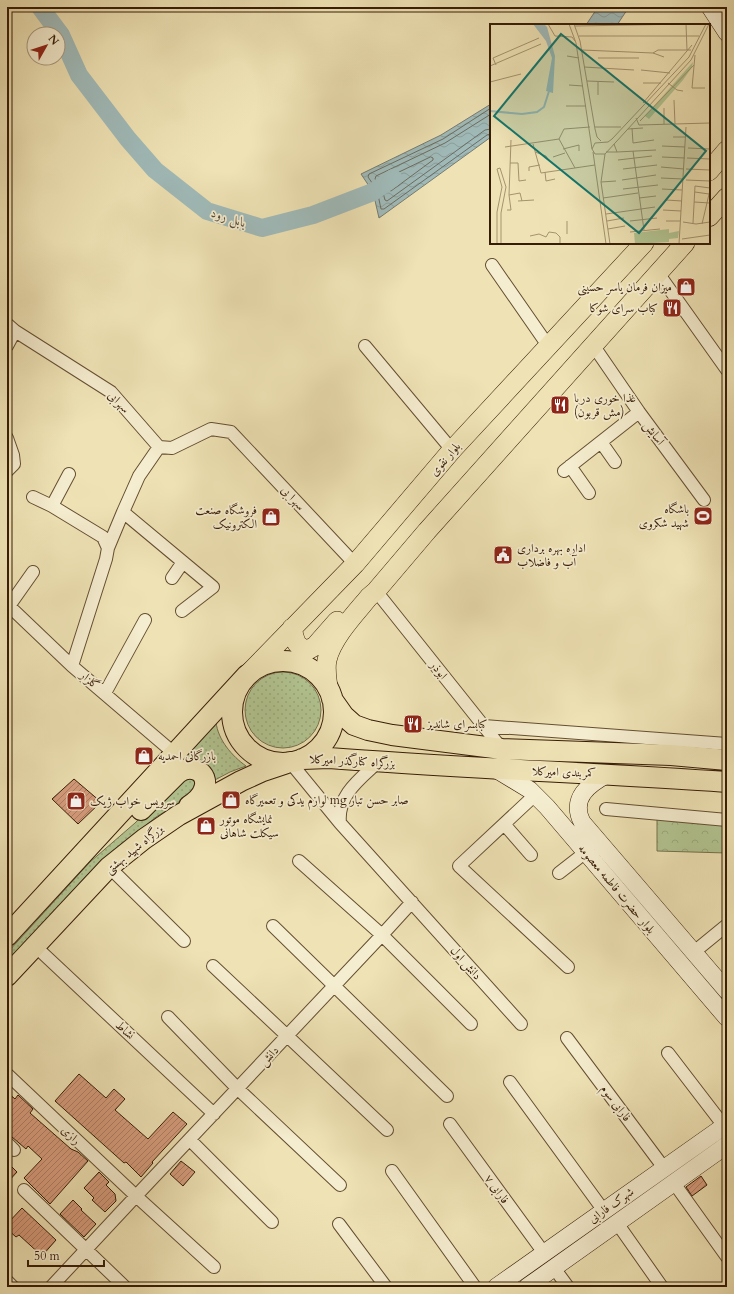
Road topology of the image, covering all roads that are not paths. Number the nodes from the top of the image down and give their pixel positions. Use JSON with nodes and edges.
{"nodes":[{"id":1,"x":710,"y":7,"type":"edge"},
{"id":2,"x":727,"y":33,"type":"edge"},
{"id":3,"x":727,"y":150,"type":"edge"},
{"id":4,"x":710,"y":170,"type":"edge"},
{"id":5,"x":727,"y":197,"type":"edge"},
{"id":6,"x":710,"y":216,"type":"edge"},
{"id":7,"x":643,"y":244,"type":"edge"},
{"id":8,"x":684,"y":244,"type":"edge"},
{"id":9,"x":492,"y":265,"type":"dead end"},
{"id":10,"x":658,"y":273,"type":"junction"},
{"id":11,"x":11,"y":328,"type":"edge"},
{"id":12,"x":593,"y":345,"type":"junction"},
{"id":13,"x":7,"y":346,"type":"edge"},
{"id":14,"x":365,"y":346,"type":"dead end"},
{"id":15,"x":548,"y":347,"type":"junction"},
{"id":16,"x":727,"y":370,"type":"edge"},
{"id":17,"x":639,"y":412,"type":"junction"},
{"id":18,"x":7,"y":438,"type":"edge"},
{"id":19,"x":601,"y":442,"type":"junction"},
{"id":20,"x":159,"y":447,"type":"junction"},
{"id":21,"x":452,"y":450,"type":"junction"},
{"id":22,"x":615,"y":462,"type":"dead end"},
{"id":23,"x":7,"y":471,"type":"edge"},
{"id":24,"x":69,"y":474,"type":"dead end"},
{"id":25,"x":589,"y":493,"type":"dead end"},
{"id":26,"x":33,"y":497,"type":"dead end"},
{"id":27,"x":704,"y":500,"type":"dead end"},
{"id":28,"x":52,"y":506,"type":"junction"},
{"id":29,"x":123,"y":512,"type":"junction"},
{"id":30,"x":108,"y":548,"type":"junction"},
{"id":31,"x":183,"y":562,"type":"junction"},
{"id":32,"x":355,"y":564,"type":"junction"},
{"id":33,"x":33,"y":572,"type":"dead end"},
{"id":34,"x":172,"y":578,"type":"dead end"},
{"id":35,"x":372,"y":594,"type":"junction"},
{"id":36,"x":8,"y":605,"type":"edge"},
{"id":37,"x":182,"y":611,"type":"dead end"},
{"id":38,"x":145,"y":620,"type":"dead end"},
{"id":39,"x":292,"y":628,"type":"junction"},
{"id":40,"x":72,"y":666,"type":"junction"},
{"id":41,"x":247,"y":675,"type":"junction"},
{"id":42,"x":105,"y":693,"type":"junction"},
{"id":43,"x":330,"y":693,"type":"junction"},
{"id":44,"x":484,"y":726,"type":"junction"},
{"id":45,"x":403,"y":736,"type":"junction"},
{"id":46,"x":606,"y":744,"type":"junction"},
{"id":47,"x":727,"y":744,"type":"edge"},
{"id":48,"x":672,"y":748,"type":"junction"},
{"id":49,"x":502,"y":749,"type":"junction"},
{"id":50,"x":175,"y":754,"type":"junction"},
{"id":51,"x":727,"y":760,"type":"edge"},
{"id":52,"x":296,"y":761,"type":"junction"},
{"id":53,"x":378,"y":762,"type":"junction"},
{"id":54,"x":401,"y":764,"type":"junction"},
{"id":55,"x":497,"y":770,"type":"junction"},
{"id":56,"x":608,"y":774,"type":"junction"},
{"id":57,"x":727,"y":782,"type":"edge"},
{"id":58,"x":535,"y":795,"type":"junction"},
{"id":59,"x":606,"y":809,"type":"dead end"},
{"id":60,"x":179,"y":815,"type":"junction"},
{"id":61,"x":727,"y":820,"type":"edge"},
{"id":62,"x":340,"y":823,"type":"junction"},
{"id":63,"x":504,"y":824,"type":"junction"},
{"id":64,"x":586,"y":852,"type":"junction"},
{"id":65,"x":531,"y":855,"type":"dead end"},
{"id":66,"x":299,"y":861,"type":"dead end"},
{"id":67,"x":72,"y":867,"type":"junction"},
{"id":68,"x":109,"y":867,"type":"junction"},
{"id":69,"x":558,"y":874,"type":"dead end"},
{"id":70,"x":412,"y":902,"type":"junction"},
{"id":71,"x":727,"y":925,"type":"edge"},
{"id":72,"x":273,"y":926,"type":"dead end"},
{"id":73,"x":382,"y":935,"type":"junction"},
{"id":74,"x":7,"y":936,"type":"edge"},
{"id":75,"x":184,"y":941,"type":"dead end"},
{"id":76,"x":36,"y":946,"type":"junction"},
{"id":77,"x":694,"y":952,"type":"junction"},
{"id":78,"x":680,"y":963,"type":"junction"},
{"id":79,"x":213,"y":966,"type":"dead end"},
{"id":80,"x":568,"y":967,"type":"dead end"},
{"id":81,"x":7,"y":976,"type":"edge"},
{"id":82,"x":334,"y":987,"type":"junction"},
{"id":83,"x":727,"y":991,"type":"edge"},
{"id":84,"x":168,"y":1017,"type":"dead end"},
{"id":85,"x":727,"y":1018,"type":"edge"},
{"id":86,"x":471,"y":1024,"type":"dead end"},
{"id":87,"x":521,"y":1024,"type":"dead end"},
{"id":88,"x":286,"y":1036,"type":"junction"},
{"id":89,"x":567,"y":1038,"type":"dead end"},
{"id":90,"x":668,"y":1053,"type":"dead end"},
{"id":91,"x":7,"y":1074,"type":"edge"},
{"id":92,"x":510,"y":1082,"type":"dead end"},
{"id":93,"x":238,"y":1089,"type":"junction"},
{"id":94,"x":447,"y":1096,"type":"dead end"},
{"id":95,"x":214,"y":1114,"type":"junction"},
{"id":96,"x":450,"y":1124,"type":"dead end"},
{"id":97,"x":725,"y":1125,"type":"edge"},
{"id":98,"x":387,"y":1130,"type":"dead end"},
{"id":99,"x":190,"y":1140,"type":"junction"},
{"id":100,"x":727,"y":1145,"type":"edge"},
{"id":101,"x":664,"y":1168,"type":"junction"},
{"id":102,"x":392,"y":1171,"type":"dead end"},
{"id":103,"x":674,"y":1183,"type":"junction"},
{"id":104,"x":340,"y":1185,"type":"dead end"},
{"id":105,"x":24,"y":1190,"type":"dead end"},
{"id":106,"x":136,"y":1196,"type":"junction"},
{"id":107,"x":604,"y":1211,"type":"junction"},
{"id":108,"x":272,"y":1222,"type":"dead end"},
{"id":109,"x":617,"y":1223,"type":"junction"},
{"id":110,"x":340,"y":1224,"type":"dead end"},
{"id":111,"x":86,"y":1250,"type":"junction"},
{"id":112,"x":544,"y":1253,"type":"junction"},
{"id":113,"x":727,"y":1257,"type":"edge"},
{"id":114,"x":214,"y":1267,"type":"dead end"},
{"id":115,"x":554,"y":1268,"type":"junction"},
{"id":116,"x":7,"y":1281,"type":"edge"},
{"id":117,"x":13,"y":1287,"type":"edge"},
{"id":118,"x":51,"y":1287,"type":"edge"},
{"id":119,"x":125,"y":1287,"type":"edge"},
{"id":120,"x":386,"y":1287,"type":"edge"},
{"id":121,"x":475,"y":1287,"type":"edge"},
{"id":122,"x":496,"y":1287,"type":"edge"},
{"id":123,"x":527,"y":1287,"type":"edge"},
{"id":124,"x":568,"y":1287,"type":"edge"},
{"id":125,"x":662,"y":1287,"type":"edge"}],
"edges":[{"from":1,"to":2,"type":"main road"},
{"from":3,"to":4,"type":"main road"},
{"from":5,"to":6,"type":"main road"},
{"from":7,"to":15,"type":"main road","name":"بلوار نقوی"},
{"from":8,"to":10,"type":"main road"},
{"from":9,"to":15,"type":"street"},
{"from":10,"to":12,"type":"main road"},
{"from":10,"to":16,"type":"street"},
{"from":11,"to":13,"type":"street"},
{"from":11,"to":20,"type":"street","name":"سهرابی"},
{"from":12,"to":17,"type":"street","name":"آسایش"},
{"from":12,"to":35,"type":"main road"},
{"from":14,"to":21,"type":"street"},
{"from":15,"to":21,"type":"main road","name":"بلوار نقوی"},
{"from":17,"to":19,"type":"street"},
{"from":17,"to":27,"type":"street","name":"آسایش"},
{"from":18,"to":23,"type":"street"},
{"from":19,"to":22,"type":"street"},
{"from":19,"to":25,"type":"street"},
{"from":20,"to":29,"type":"street"},
{"from":20,"to":32,"type":"street","name":"سهرا بی"},
{"from":21,"to":32,"type":"main road","name":"بلوار نقوی"},
{"from":24,"to":28,"type":"street"},
{"from":26,"to":28,"type":"street"},
{"from":28,"to":30,"type":"street"},
{"from":29,"to":30,"type":"street"},
{"from":29,"to":31,"type":"street"},
{"from":30,"to":40,"type":"street"},
{"from":31,"to":34,"type":"street"},
{"from":31,"to":37,"type":"street"},
{"from":32,"to":39,"type":"main road","name":"بلوار نقوی"},
{"from":33,"to":36,"type":"street"},
{"from":35,"to":39,"type":"main road"},
{"from":35,"to":43,"type":"main road"},
{"from":35,"to":44,"type":"street","name":"ابوذر"},
{"from":36,"to":40,"type":"street","name":"گلزار"},
{"from":38,"to":42,"type":"street"},
{"from":39,"to":41,"type":"main road","name":"بلوار نقوی"},
{"from":40,"to":42,"type":"street","name":"گلزار"},
{"from":41,"to":43,"type":"highway"},
{"from":41,"to":50,"type":"highway"},
{"from":41,"to":52,"type":"highway"},
{"from":42,"to":50,"type":"street","name":"گلزار"},
{"from":43,"to":45,"type":"highway"},
{"from":43,"to":52,"type":"highway"},
{"from":44,"to":46,"type":"street"},
{"from":44,"to":49,"type":"street","name":"ابوذر"},
{"from":45,"to":49,"type":"highway","name":"کمربندی امیرکلا"},
{"from":45,"to":54,"type":"highway"},
{"from":46,"to":48,"type":"highway","name":"کمربندی امیرکلا"},
{"from":46,"to":49,"type":"highway","name":"کمربندی امیرکلا"},
{"from":47,"to":48,"type":"street"},
{"from":48,"to":51,"type":"highway","name":"کمربندی امیرکلا"},
{"from":50,"to":67,"type":"highway"},
{"from":52,"to":53,"type":"highway","name":"بزرگراه کنارگذر امیرکلا"},
{"from":52,"to":60,"type":"highway","name":"بزرگراه شهید بهشتی"},
{"from":52,"to":62,"type":"street"},
{"from":53,"to":54,"type":"highway","name":"بزرگراه کنارگذر امیرکلا"},
{"from":53,"to":62,"type":"street"},
{"from":54,"to":55,"type":"highway","name":"کمربندی امیرکلا"},
{"from":55,"to":56,"type":"highway","name":"کمربندی امیرکلا"},
{"from":55,"to":58,"type":"main road","name":"بلوار حضرت فاطمه معصومه"},
{"from":56,"to":57,"type":"highway","name":"کمربندی امیرکلا"},
{"from":56,"to":77,"type":"main road","name":"بلوار حضرت فاطمه معصومه"},
{"from":58,"to":63,"type":"street"},
{"from":58,"to":64,"type":"main road","name":"بلوار حضرت فاطمه معصومه"},
{"from":59,"to":61,"type":"street"},
{"from":60,"to":67,"type":"highway"},
{"from":60,"to":68,"type":"highway","name":"بزرگراه شهید بهشتی"},
{"from":62,"to":70,"type":"street"},
{"from":63,"to":65,"type":"street"},
{"from":63,"to":80,"type":"street"},
{"from":64,"to":69,"type":"street"},
{"from":64,"to":78,"type":"main road","name":"بلوار حضرت فاطمه معصومه"},
{"from":66,"to":73,"type":"street"},
{"from":67,"to":74,"type":"highway"},
{"from":68,"to":75,"type":"street"},
{"from":68,"to":76,"type":"highway","name":"بزرگراه شهید بهشتی"},
{"from":70,"to":73,"type":"street","name":"دانش"},
{"from":70,"to":87,"type":"street","name":"دانش اول"},
{"from":71,"to":77,"type":"street"},
{"from":72,"to":82,"type":"street"},
{"from":73,"to":82,"type":"street","name":"دانش"},
{"from":73,"to":86,"type":"street"},
{"from":76,"to":81,"type":"highway","name":"بزرگراه شهید بهشتی"},
{"from":76,"to":95,"type":"street","name":"نشاط"},
{"from":77,"to":78,"type":"main road"},
{"from":77,"to":83,"type":"main road","name":"بلوار حضرت فاطمه معصومه"},
{"from":78,"to":85,"type":"main road","name":"بلوار حضرت فاطمه معصومه"},
{"from":79,"to":88,"type":"street"},
{"from":82,"to":88,"type":"street","name":"دانش"},
{"from":82,"to":94,"type":"street"},
{"from":84,"to":93,"type":"street"},
{"from":88,"to":93,"type":"street","name":"دانش"},
{"from":88,"to":98,"type":"street"},
{"from":89,"to":101,"type":"street","name":"فارابی سوم"},
{"from":90,"to":97,"type":"street"},
{"from":91,"to":106,"type":"street","name":"رازی"},
{"from":92,"to":107,"type":"street"},
{"from":93,"to":95,"type":"street","name":"دانش"},
{"from":93,"to":104,"type":"street"},
{"from":95,"to":99,"type":"street","name":"دانش"},
{"from":96,"to":112,"type":"street","name":"فارابی ۷"},
{"from":97,"to":101,"type":"main road","name":"شهرک فارابی"},
{"from":99,"to":106,"type":"street","name":"دانش"},
{"from":99,"to":108,"type":"street"},
{"from":100,"to":103,"type":"main road","name":"شهرک فارابی"},
{"from":101,"to":107,"type":"main road","name":"شهرک فارابی"},
{"from":102,"to":121,"type":"street"},
{"from":103,"to":109,"type":"main road","name":"شهرک فارابی"},
{"from":103,"to":113,"type":"street"},
{"from":105,"to":111,"type":"street"},
{"from":106,"to":111,"type":"street","name":"دانش"},
{"from":106,"to":114,"type":"street","name":"رازی"},
{"from":107,"to":112,"type":"main road","name":"شهرک فارابی"},
{"from":109,"to":115,"type":"main road","name":"شهرک فارابی"},
{"from":109,"to":125,"type":"street"},
{"from":110,"to":120,"type":"street"},
{"from":111,"to":118,"type":"street","name":"دانش"},
{"from":111,"to":119,"type":"street"},
{"from":112,"to":122,"type":"main road","name":"شهرک فارابی"},
{"from":115,"to":123,"type":"main road","name":"شهرک فارابی"},
{"from":115,"to":124,"type":"street"},
{"from":116,"to":117,"type":"street"}]}
